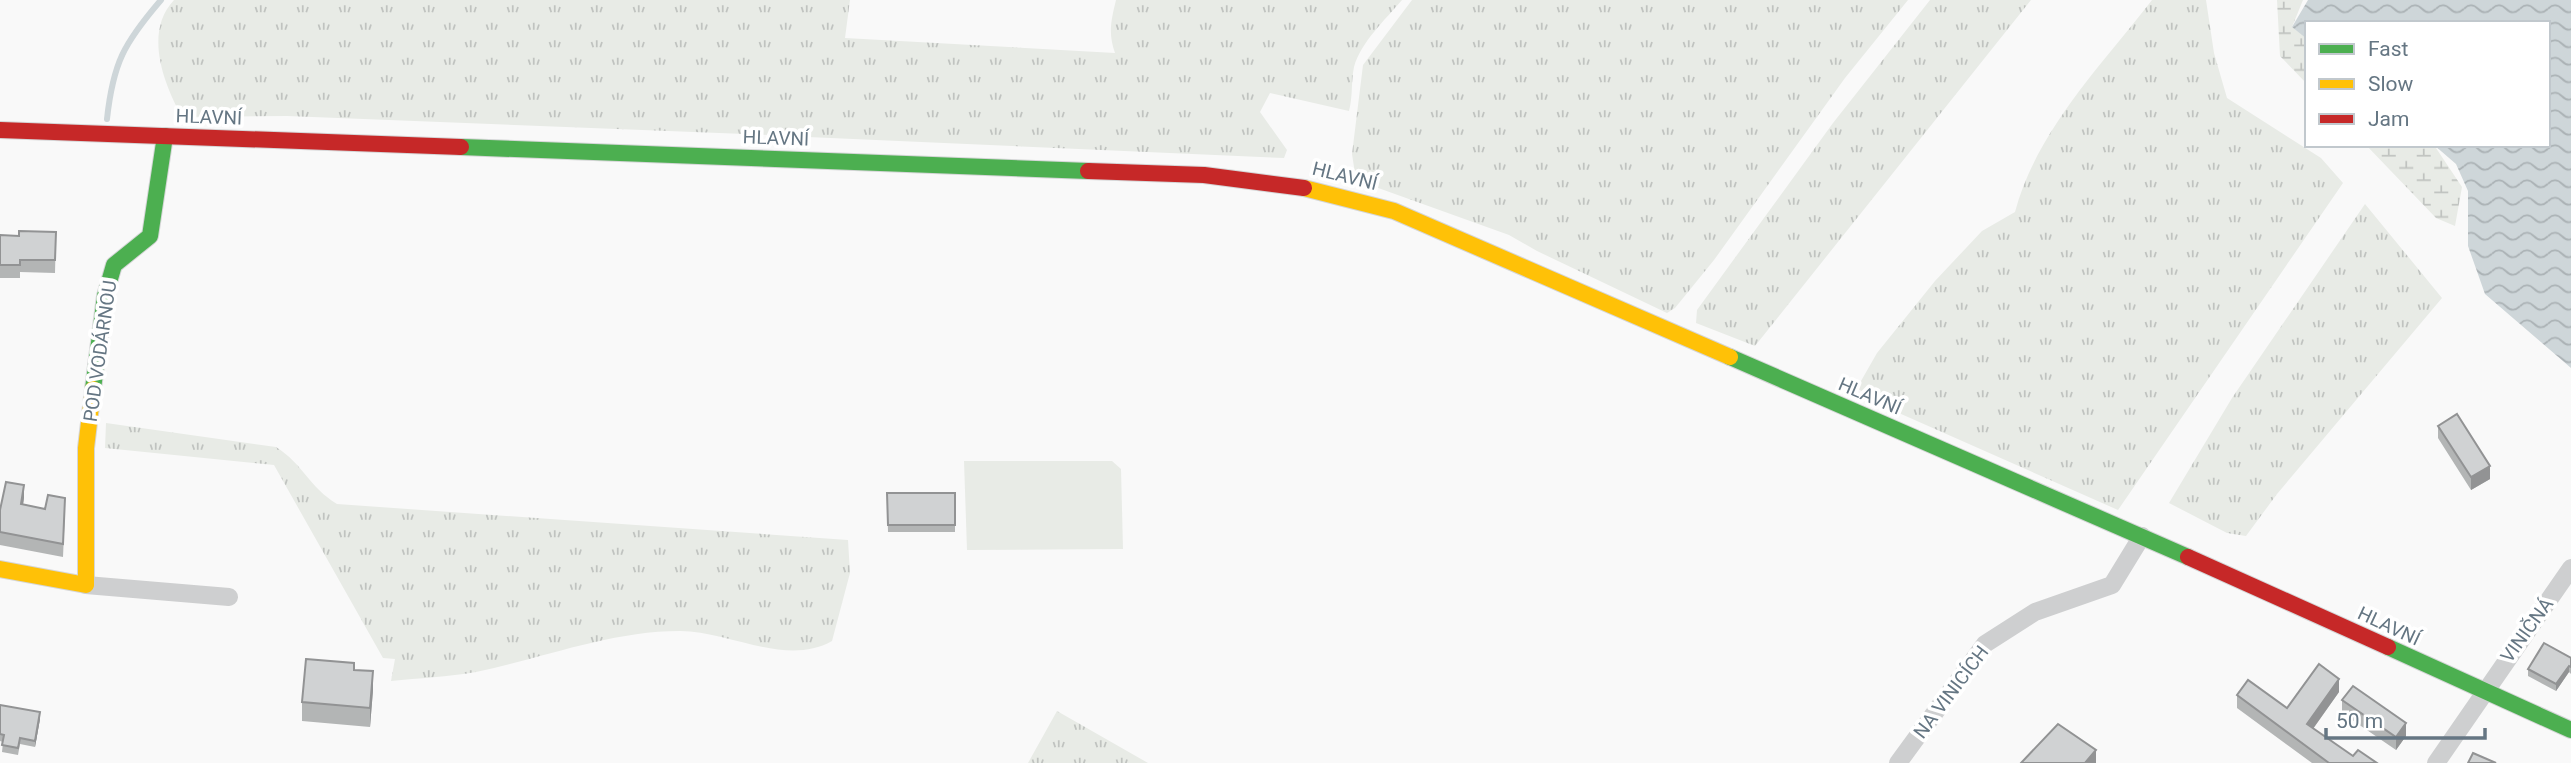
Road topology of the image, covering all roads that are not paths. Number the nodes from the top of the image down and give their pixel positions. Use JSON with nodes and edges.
{"nodes":[{"id":1,"x":0,"y":130,"type":"edge"},
{"id":2,"x":165,"y":136,"type":"junction"},
{"id":3,"x":2141,"y":536,"type":"junction"},
{"id":4,"x":2571,"y":568,"type":"edge"},
{"id":5,"x":0,"y":569,"type":"edge"},
{"id":6,"x":86,"y":585,"type":"junction"},
{"id":7,"x":229,"y":597,"type":"dead end"},
{"id":8,"x":2483,"y":692,"type":"junction"},
{"id":9,"x":2571,"y":730,"type":"edge"},
{"id":10,"x":1898,"y":763,"type":"edge"},
{"id":11,"x":2437,"y":763,"type":"edge"}],
"edges":[{"from":1,"to":2,"type":"street","name":"HLAVNÍ"},
{"from":2,"to":3,"type":"street","name":"HLAVNÍ"},
{"from":2,"to":6,"type":"street","name":"POD VODÁRNOU"},
{"from":3,"to":8,"type":"street","name":"HLAVNÍ"},
{"from":3,"to":10,"type":"street","name":"NA VINICÍCH"},
{"from":4,"to":8,"type":"street","name":"VINIČNÁ"},
{"from":5,"to":6,"type":"street"},
{"from":6,"to":7,"type":"street"},
{"from":8,"to":9,"type":"street","name":"HLAVNÍ"},
{"from":8,"to":11,"type":"street","name":"VINIČNÁ"}]}
